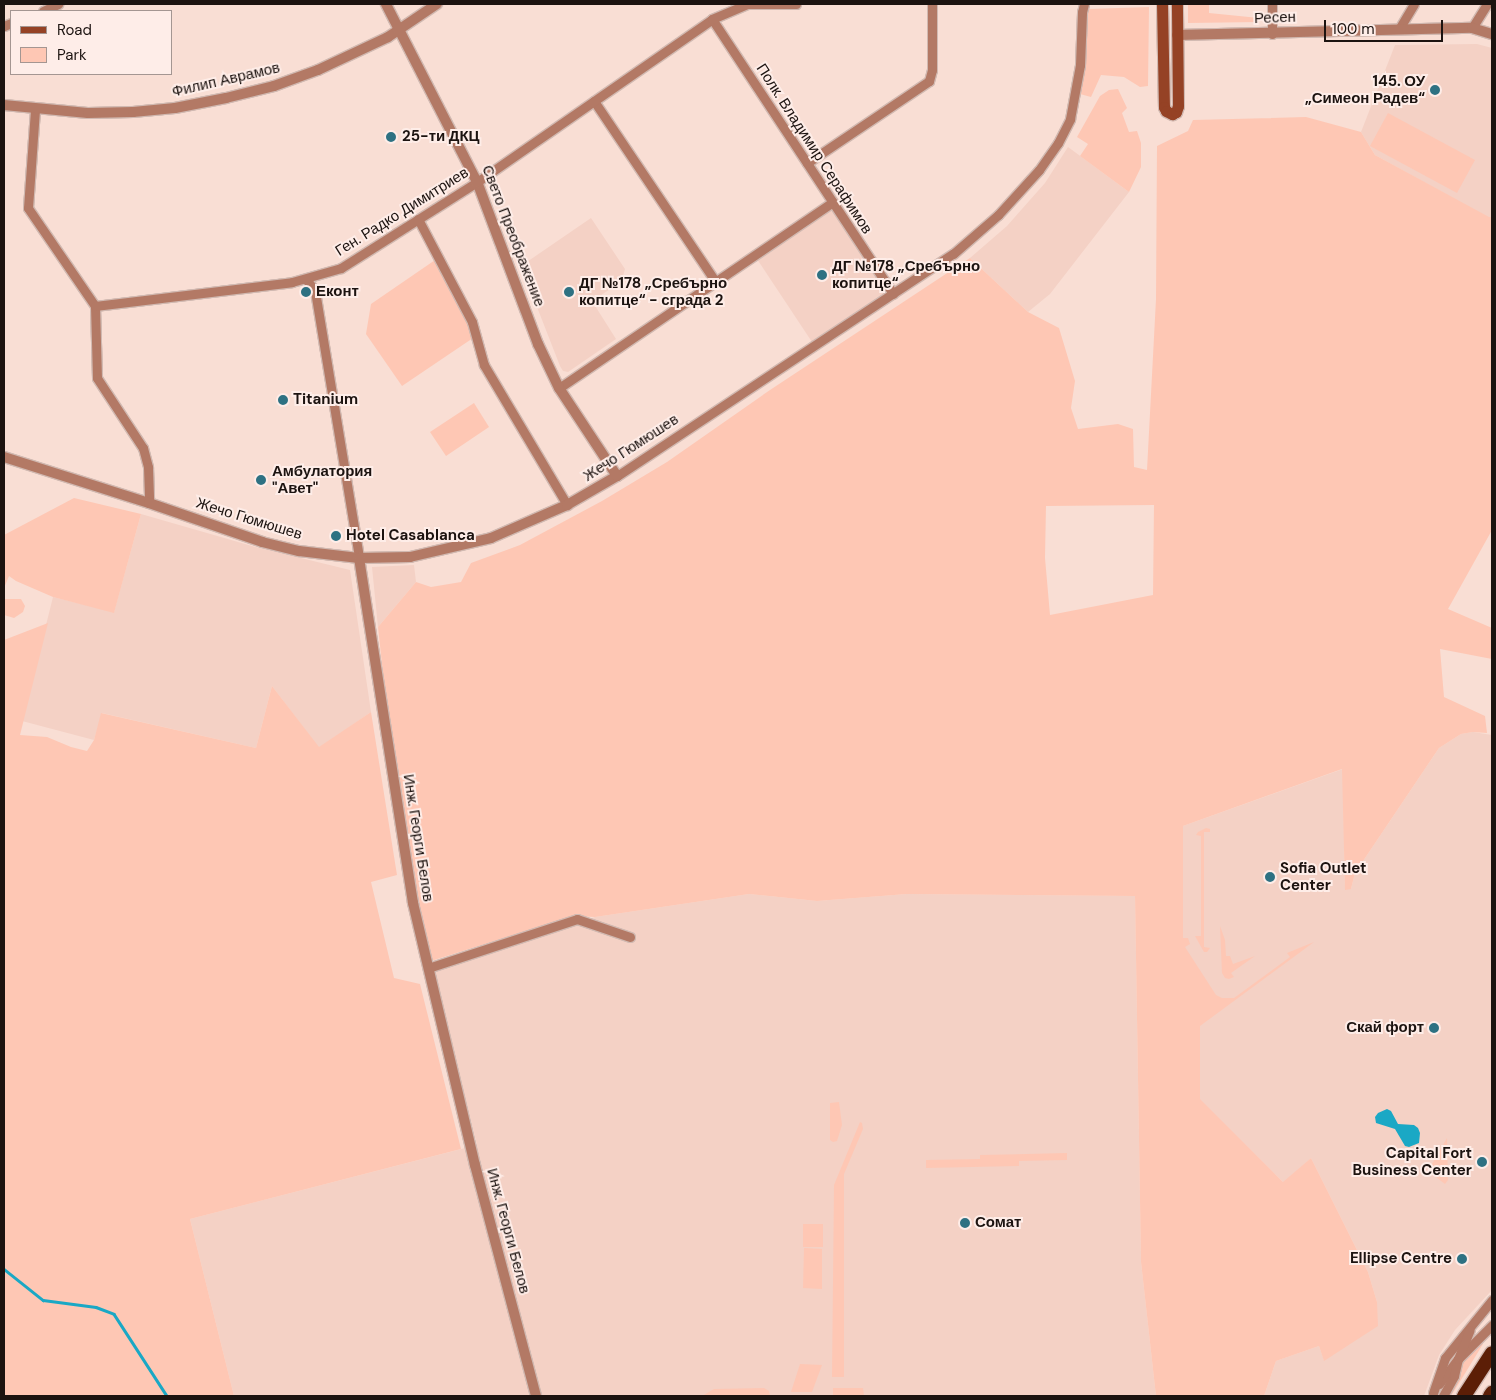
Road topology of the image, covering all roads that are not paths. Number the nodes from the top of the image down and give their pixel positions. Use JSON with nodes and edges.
{"nodes":[{"id":1,"x":58,"y":4,"type":"edge"},
{"id":2,"x":386,"y":4,"type":"edge"},
{"id":3,"x":437,"y":4,"type":"edge"},
{"id":4,"x":746,"y":4,"type":"edge"},
{"id":5,"x":796,"y":4,"type":"edge"},
{"id":6,"x":932,"y":4,"type":"edge"},
{"id":7,"x":1084,"y":4,"type":"edge"},
{"id":8,"x":1162,"y":4,"type":"edge"},
{"id":9,"x":1177,"y":4,"type":"edge"},
{"id":10,"x":1272,"y":4,"type":"edge"},
{"id":11,"x":1414,"y":4,"type":"edge"},
{"id":12,"x":1487,"y":4,"type":"edge"},
{"id":13,"x":45,"y":10,"type":"edge"},
{"id":14,"x":712,"y":19,"type":"junction"},
{"id":15,"x":1472,"y":28,"type":"junction"},
{"id":16,"x":1399,"y":29,"type":"junction"},
{"id":17,"x":400,"y":30,"type":"junction"},
{"id":18,"x":1272,"y":34,"type":"junction"},
{"id":19,"x":1492,"y":34,"type":"edge"},
{"id":20,"x":1178,"y":35,"type":"junction"},
{"id":21,"x":594,"y":101,"type":"junction"},
{"id":22,"x":4,"y":106,"type":"edge"},
{"id":23,"x":35,"y":110,"type":"junction"},
{"id":24,"x":807,"y":163,"type":"junction"},
{"id":25,"x":477,"y":182,"type":"junction"},
{"id":26,"x":833,"y":202,"type":"junction"},
{"id":27,"x":418,"y":219,"type":"junction"},
{"id":28,"x":306,"y":279,"type":"junction"},
{"id":29,"x":715,"y":281,"type":"junction"},
{"id":30,"x":894,"y":294,"type":"junction"},
{"id":31,"x":95,"y":306,"type":"junction"},
{"id":32,"x":558,"y":388,"type":"junction"},
{"id":33,"x":4,"y":457,"type":"edge"},
{"id":34,"x":617,"y":476,"type":"junction"},
{"id":35,"x":149,"y":503,"type":"junction"},
{"id":36,"x":567,"y":505,"type":"junction"},
{"id":37,"x":360,"y":558,"type":"junction"},
{"id":38,"x":630,"y":938,"type":"dead end"},
{"id":39,"x":428,"y":968,"type":"junction"},
{"id":40,"x":1492,"y":1300,"type":"edge"},
{"id":41,"x":1475,"y":1320,"type":"junction"},
{"id":42,"x":1492,"y":1325,"type":"edge"},
{"id":43,"x":1492,"y":1353,"type":"edge"},
{"id":44,"x":1458,"y":1359,"type":"junction"},
{"id":45,"x":1432,"y":1395,"type":"edge"},
{"id":46,"x":536,"y":1396,"type":"edge"},
{"id":47,"x":1443,"y":1396,"type":"edge"},
{"id":48,"x":1464,"y":1396,"type":"edge"}],
"edges":[{"from":1,"to":13,"type":"street"},
{"from":2,"to":17,"type":"street","name":"Свето Преображение"},
{"from":3,"to":17,"type":"street","name":"Филип Аврамов"},
{"from":4,"to":5,"type":"street","name":"Ген. Радко Димитриев"},
{"from":4,"to":14,"type":"street","name":"Ген. Радко Димитриев"},
{"from":6,"to":24,"type":"street"},
{"from":7,"to":30,"type":"street","name":"Жечо Гюмюшев"},
{"from":8,"to":20,"type":"main road"},
{"from":9,"to":20,"type":"main road"},
{"from":10,"to":18,"type":"street"},
{"from":11,"to":16,"type":"street"},
{"from":12,"to":15,"type":"street"},
{"from":14,"to":21,"type":"street","name":"Ген. Радко Димитриев"},
{"from":14,"to":24,"type":"street","name":"Полк. Владимир Серафимов"},
{"from":15,"to":16,"type":"street","name":"Ресен"},
{"from":15,"to":19,"type":"street","name":"Ресен"},
{"from":16,"to":18,"type":"street","name":"Ресен"},
{"from":17,"to":23,"type":"street","name":"Филип Аврамов"},
{"from":17,"to":25,"type":"street","name":"Свето Преображение"},
{"from":18,"to":20,"type":"street","name":"Ресен"},
{"from":21,"to":25,"type":"street","name":"Ген. Радко Димитриев"},
{"from":21,"to":29,"type":"street"},
{"from":22,"to":23,"type":"street","name":"Филип Аврамов"},
{"from":23,"to":31,"type":"street"},
{"from":24,"to":26,"type":"street","name":"Полк. Владимир Серафимов"},
{"from":25,"to":27,"type":"street","name":"Ген. Радко Димитриев"},
{"from":25,"to":32,"type":"street","name":"Свето Преображение"},
{"from":26,"to":29,"type":"street"},
{"from":26,"to":30,"type":"street","name":"Полк. Владимир Серафимов"},
{"from":27,"to":28,"type":"street","name":"Ген. Радко Димитриев"},
{"from":27,"to":36,"type":"street"},
{"from":28,"to":31,"type":"street","name":"Ген. Радко Димитриев"},
{"from":28,"to":37,"type":"street","name":"Инж. Георги Белов"},
{"from":29,"to":32,"type":"street"},
{"from":30,"to":34,"type":"street","name":"Жечо Гюмюшев"},
{"from":31,"to":35,"type":"street"},
{"from":32,"to":34,"type":"street","name":"Свето Преображение"},
{"from":33,"to":35,"type":"street","name":"Жечо Гюмюшев"},
{"from":34,"to":36,"type":"street","name":"Жечо Гюмюшев"},
{"from":35,"to":37,"type":"street","name":"Жечо Гюмюшев"},
{"from":36,"to":37,"type":"street","name":"Жечо Гюмюшев"},
{"from":37,"to":39,"type":"street","name":"Инж. Георги Белов"},
{"from":38,"to":39,"type":"street"},
{"from":39,"to":46,"type":"street","name":"Инж. Георги Белов"},
{"from":40,"to":41,"type":"street"},
{"from":41,"to":44,"type":"street"},
{"from":41,"to":45,"type":"street"},
{"from":42,"to":44,"type":"street"},
{"from":43,"to":48,"type":"highway"},
{"from":44,"to":45,"type":"street"},
{"from":44,"to":47,"type":"street"}]}
